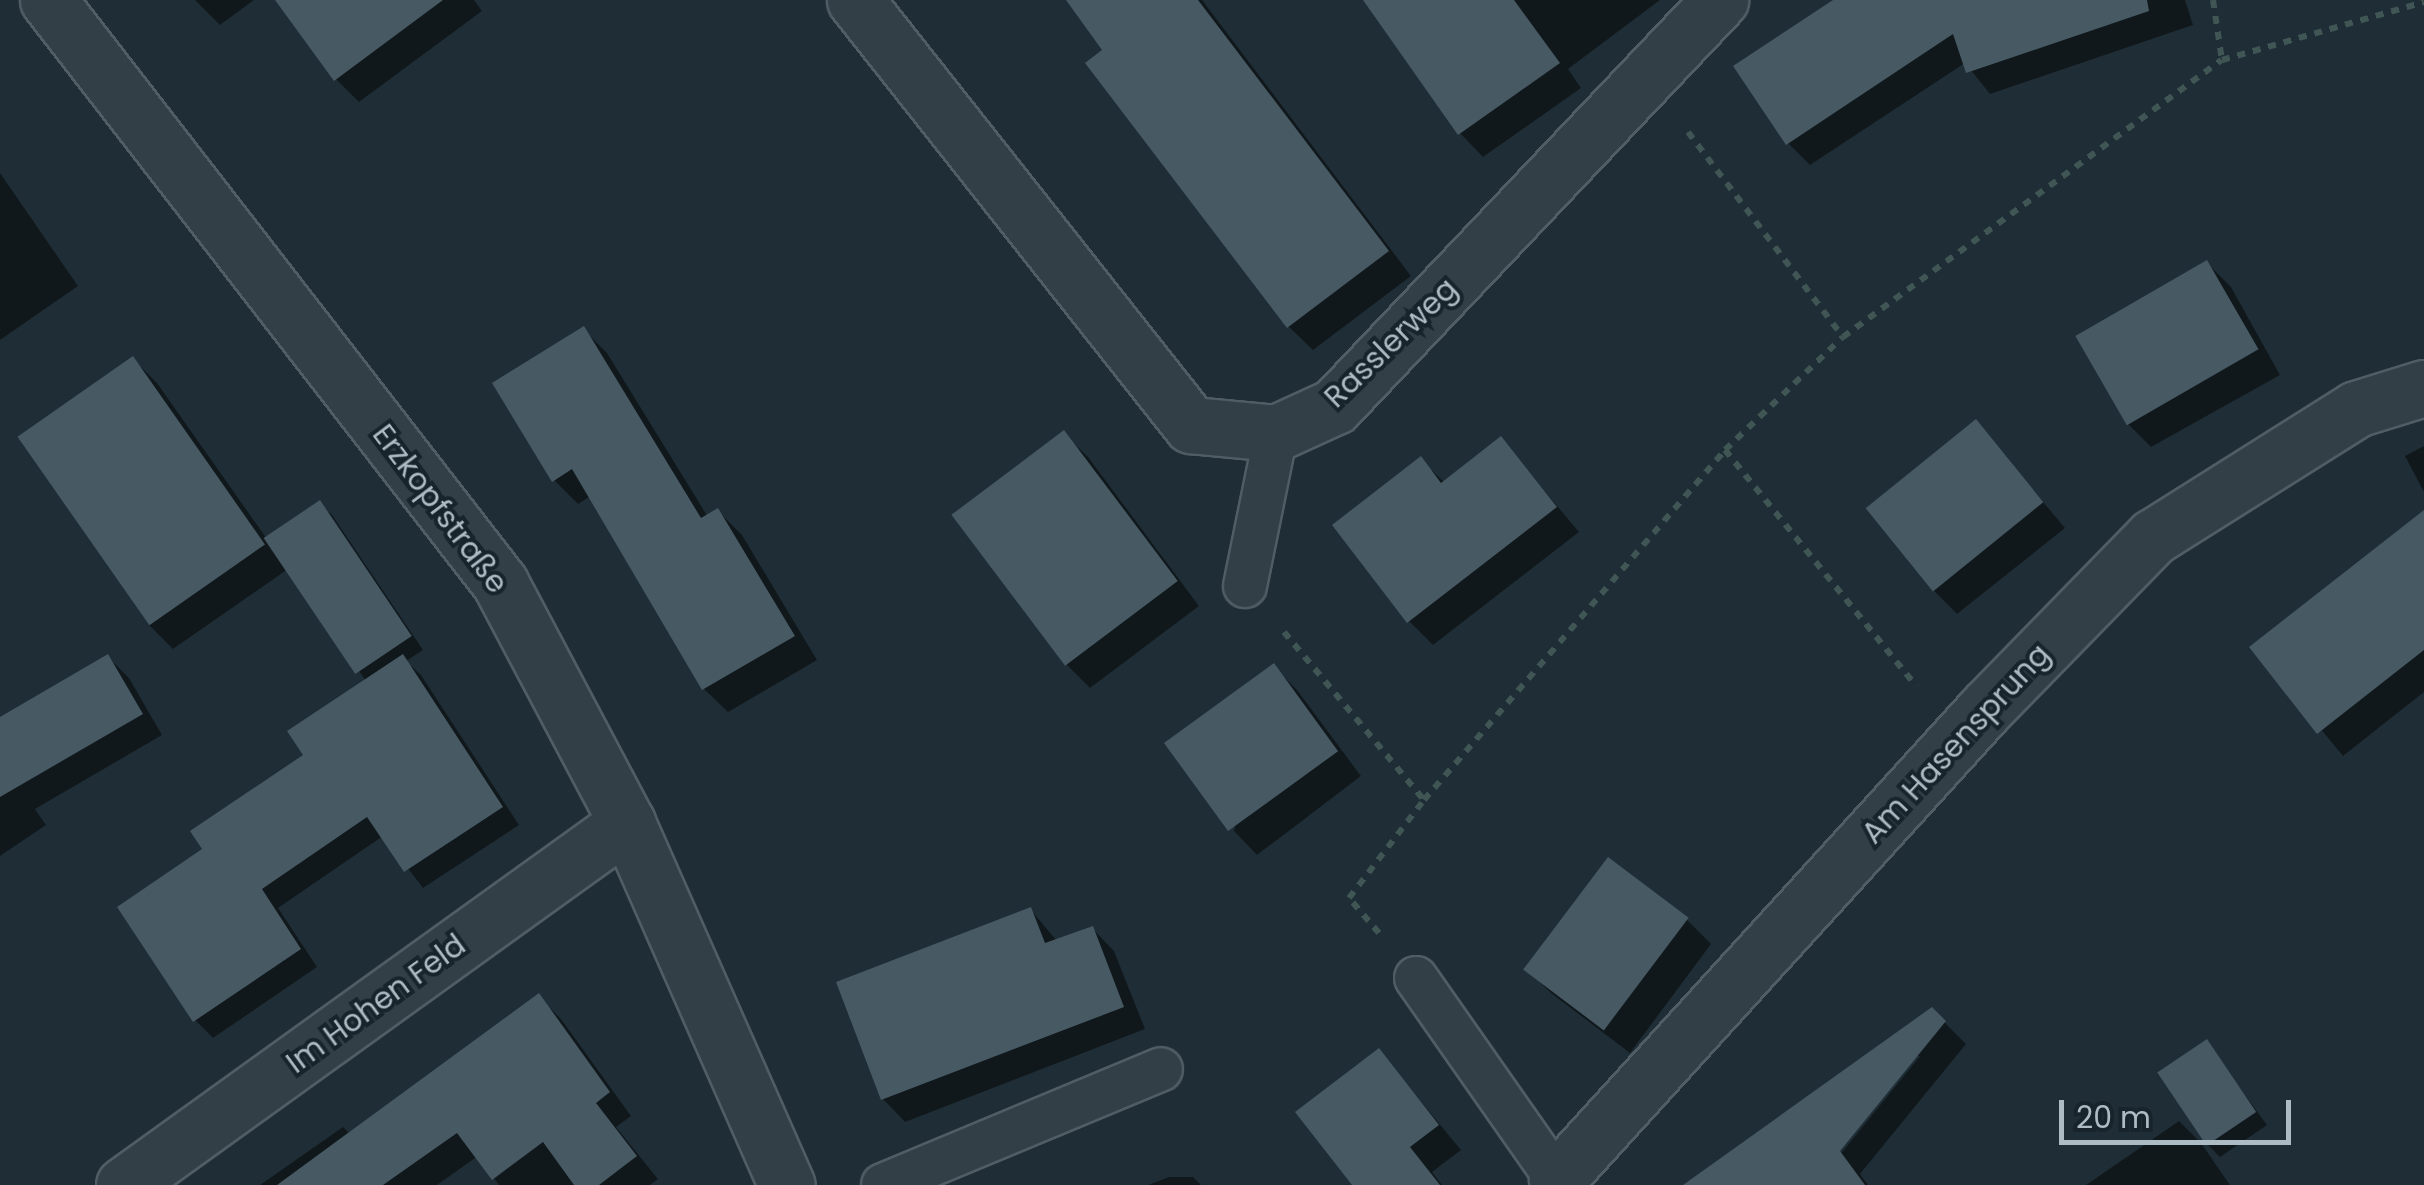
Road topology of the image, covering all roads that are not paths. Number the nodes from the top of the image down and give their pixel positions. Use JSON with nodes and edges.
{"nodes":[{"id":1,"x":48,"y":0,"type":"edge"},
{"id":2,"x":855,"y":0,"type":"edge"},
{"id":3,"x":1720,"y":0,"type":"edge"},
{"id":4,"x":2424,"y":388,"type":"edge"},
{"id":5,"x":1276,"y":433,"type":"junction"},
{"id":6,"x":1245,"y":586,"type":"road end"},
{"id":7,"x":627,"y":823,"type":"junction"},
{"id":8,"x":1416,"y":978,"type":"dead end"},
{"id":9,"x":1161,"y":1068,"type":"dead end"},
{"id":10,"x":1558,"y":1182,"type":"edge"},
{"id":11,"x":124,"y":1185,"type":"edge"},
{"id":12,"x":787,"y":1185,"type":"edge"},
{"id":13,"x":883,"y":1185,"type":"edge"}],
"edges":[{"from":1,"to":7,"type":"street","name":"Erzkopfstraße"},
{"from":2,"to":5,"type":"street","name":"Rasslerweg"},
{"from":3,"to":5,"type":"street","name":"Rasslerweg"},
{"from":4,"to":10,"type":"street","name":"Am Hasensprung"},
{"from":5,"to":6,"type":"lane"},
{"from":7,"to":11,"type":"street","name":"Im Hohen Feld"},
{"from":7,"to":12,"type":"street","name":"Erzkopfstraße"},
{"from":8,"to":10,"type":"lane"},
{"from":9,"to":13,"type":"lane"}]}
